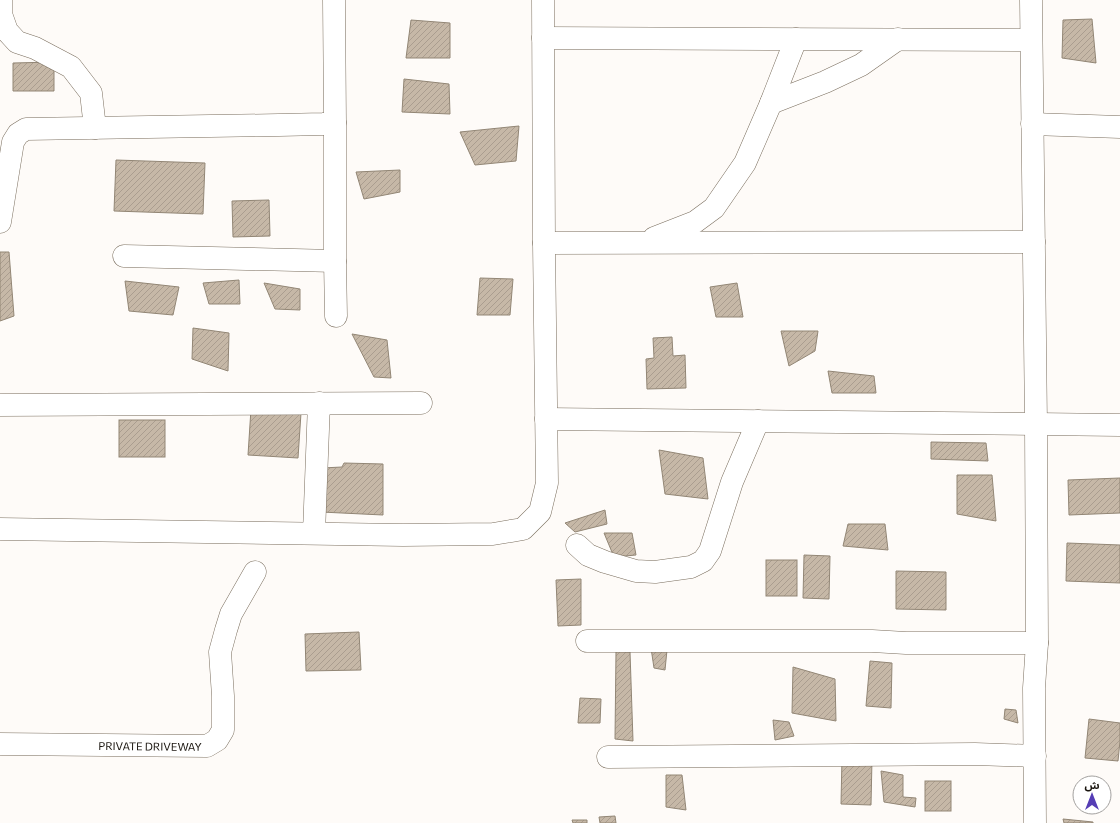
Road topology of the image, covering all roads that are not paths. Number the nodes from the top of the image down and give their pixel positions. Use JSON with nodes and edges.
{"nodes":[{"id":1,"x":1,"y":0,"type":"edge"},
{"id":2,"x":334,"y":0,"type":"edge"},
{"id":3,"x":543,"y":0,"type":"edge"},
{"id":4,"x":1031,"y":0,"type":"edge"},
{"id":5,"x":543,"y":38,"type":"junction"},
{"id":6,"x":796,"y":39,"type":"junction"},
{"id":7,"x":898,"y":39,"type":"junction"},
{"id":8,"x":1031,"y":40,"type":"junction"},
{"id":9,"x":771,"y":103,"type":"junction"},
{"id":10,"x":335,"y":123,"type":"junction"},
{"id":11,"x":1032,"y":124,"type":"junction"},
{"id":12,"x":1120,"y":127,"type":"edge"},
{"id":13,"x":95,"y":128,"type":"junction"},
{"id":14,"x":0,"y":222,"type":"edge"},
{"id":15,"x":1034,"y":242,"type":"junction"},
{"id":16,"x":544,"y":243,"type":"junction"},
{"id":17,"x":641,"y":243,"type":"junction"},
{"id":18,"x":124,"y":256,"type":"dead end"},
{"id":19,"x":335,"y":261,"type":"junction"},
{"id":20,"x":336,"y":316,"type":"dead end"},
{"id":21,"x":319,"y":403,"type":"junction"},
{"id":22,"x":421,"y":403,"type":"dead end"},
{"id":23,"x":0,"y":405,"type":"edge"},
{"id":24,"x":546,"y":419,"type":"junction"},
{"id":25,"x":758,"y":421,"type":"junction"},
{"id":26,"x":1036,"y":424,"type":"junction"},
{"id":27,"x":1120,"y":425,"type":"edge"},
{"id":28,"x":0,"y":530,"type":"edge"},
{"id":29,"x":314,"y":533,"type":"junction"},
{"id":30,"x":577,"y":545,"type":"dead end"},
{"id":31,"x":255,"y":572,"type":"dead end"},
{"id":32,"x":587,"y":641,"type":"dead end"},
{"id":33,"x":1037,"y":643,"type":"junction"},
{"id":34,"x":0,"y":744,"type":"edge"},
{"id":35,"x":1035,"y":756,"type":"junction"},
{"id":36,"x":608,"y":757,"type":"dead end"},
{"id":37,"x":1035,"y":823,"type":"edge"}],
"edges":[{"from":1,"to":13,"type":"street"},
{"from":2,"to":10,"type":"street"},
{"from":3,"to":5,"type":"street"},
{"from":4,"to":8,"type":"street"},
{"from":5,"to":6,"type":"street"},
{"from":5,"to":16,"type":"street"},
{"from":6,"to":7,"type":"street"},
{"from":6,"to":9,"type":"street"},
{"from":7,"to":8,"type":"street"},
{"from":7,"to":9,"type":"street"},
{"from":8,"to":11,"type":"street"},
{"from":9,"to":17,"type":"street"},
{"from":10,"to":13,"type":"street"},
{"from":10,"to":19,"type":"street"},
{"from":11,"to":12,"type":"street"},
{"from":11,"to":15,"type":"street"},
{"from":13,"to":14,"type":"street"},
{"from":15,"to":17,"type":"street"},
{"from":15,"to":26,"type":"street"},
{"from":16,"to":17,"type":"street"},
{"from":16,"to":24,"type":"street"},
{"from":18,"to":19,"type":"street"},
{"from":19,"to":20,"type":"street"},
{"from":21,"to":22,"type":"street"},
{"from":21,"to":23,"type":"street"},
{"from":21,"to":29,"type":"street"},
{"from":24,"to":25,"type":"street"},
{"from":24,"to":29,"type":"street"},
{"from":25,"to":26,"type":"street"},
{"from":25,"to":30,"type":"street"},
{"from":26,"to":27,"type":"street"},
{"from":26,"to":33,"type":"street"},
{"from":28,"to":29,"type":"street"},
{"from":31,"to":34,"type":"street","name":"PRIVATE DRIVEWAY"},
{"from":32,"to":33,"type":"street"},
{"from":33,"to":35,"type":"street"},
{"from":35,"to":36,"type":"street"},
{"from":35,"to":37,"type":"street"}]}
